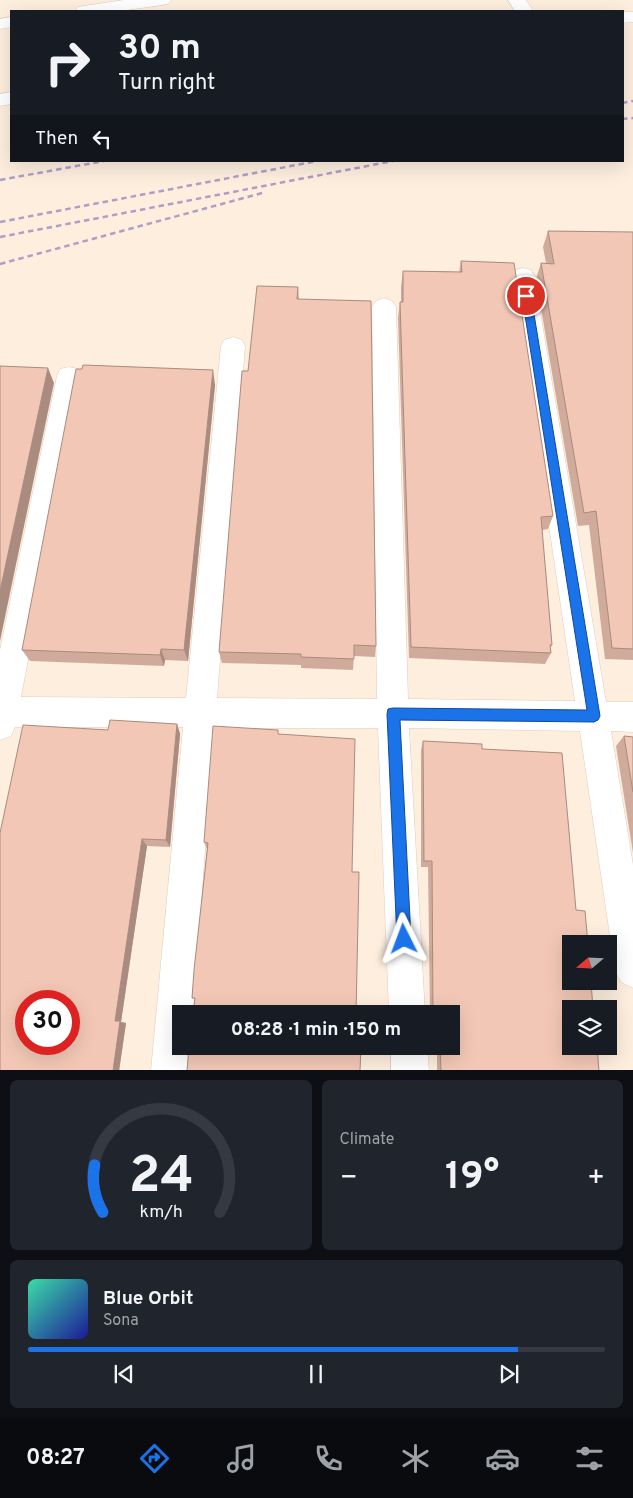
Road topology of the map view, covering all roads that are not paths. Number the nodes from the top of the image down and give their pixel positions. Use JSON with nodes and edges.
{"nodes":[{"id":1,"x":153,"y":1,"type":"edge"},
{"id":2,"x":91,"y":10,"type":"edge"},
{"id":3,"x":523,"y":276,"type":"dead end"},
{"id":4,"x":384,"y":307,"type":"dead end"},
{"id":5,"x":233,"y":346,"type":"dead end"},
{"id":6,"x":69,"y":376,"type":"dead end"},
{"id":7,"x":200,"y":713,"type":"junction"},
{"id":8,"x":393,"y":714,"type":"junction"},
{"id":9,"x":1,"y":716,"type":"edge"},
{"id":10,"x":594,"y":716,"type":"junction"},
{"id":11,"x":633,"y":717,"type":"edge"},
{"id":12,"x":633,"y":970,"type":"edge"},
{"id":13,"x":407,"y":1005,"type":"edge"},
{"id":14,"x":409,"y":1055,"type":"edge"},
{"id":15,"x":170,"y":1070,"type":"edge"},
{"id":16,"x":410,"y":1070,"type":"edge"}],
"edges":[{"from":1,"to":2,"type":"street"},
{"from":3,"to":10,"type":"street"},
{"from":4,"to":8,"type":"street"},
{"from":5,"to":7,"type":"street"},
{"from":6,"to":9,"type":"street"},
{"from":7,"to":8,"type":"street"},
{"from":7,"to":9,"type":"street"},
{"from":7,"to":15,"type":"street"},
{"from":8,"to":10,"type":"street"},
{"from":8,"to":13,"type":"street"},
{"from":10,"to":11,"type":"street"},
{"from":10,"to":12,"type":"street"},
{"from":14,"to":16,"type":"street"}]}
